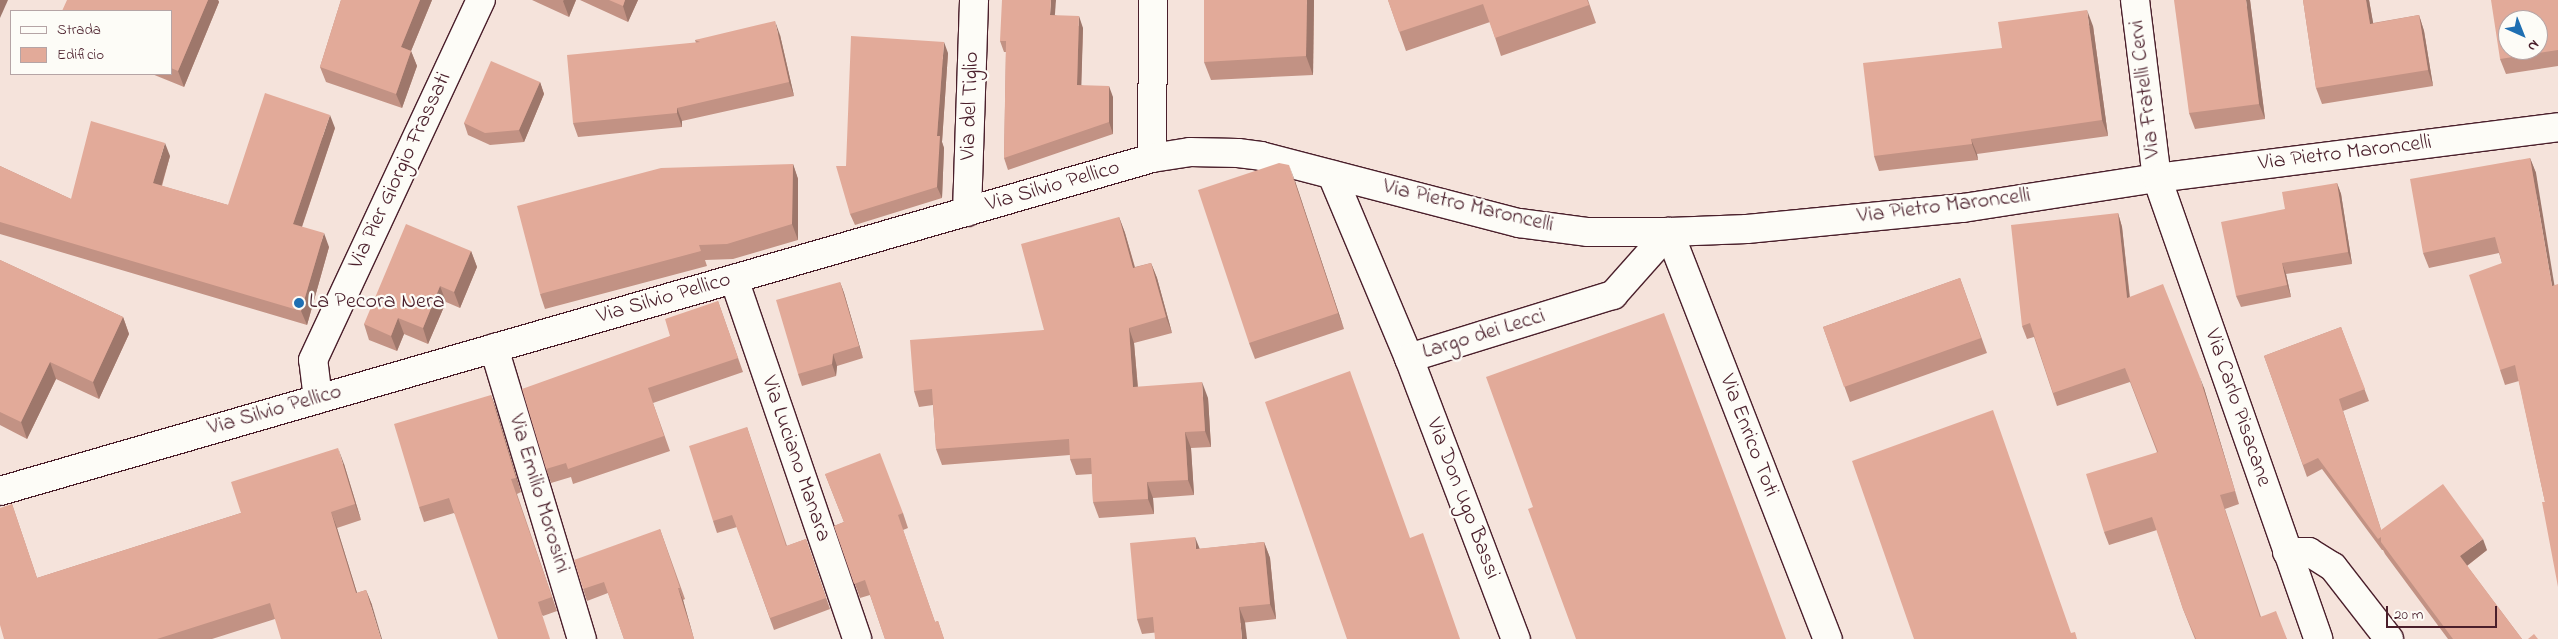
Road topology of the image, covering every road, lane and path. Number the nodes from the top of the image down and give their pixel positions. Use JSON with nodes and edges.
{"nodes":[{"id":1,"x":480,"y":0,"type":"edge"},
{"id":2,"x":974,"y":0,"type":"edge"},
{"id":3,"x":1153,"y":0,"type":"edge"},
{"id":4,"x":2135,"y":0,"type":"edge"},
{"id":5,"x":2558,"y":127,"type":"edge"},
{"id":6,"x":1152,"y":158,"type":"junction"},
{"id":7,"x":1332,"y":175,"type":"junction"},
{"id":8,"x":2157,"y":178,"type":"junction"},
{"id":9,"x":967,"y":212,"type":"junction"},
{"id":10,"x":1668,"y":232,"type":"junction"},
{"id":11,"x":734,"y":279,"type":"junction"},
{"id":12,"x":494,"y":348,"type":"junction"},
{"id":13,"x":1409,"y":358,"type":"junction"},
{"id":14,"x":318,"y":399,"type":"junction"},
{"id":15,"x":0,"y":491,"type":"edge"},
{"id":16,"x":2287,"y":552,"type":"junction"},
{"id":17,"x":582,"y":639,"type":"edge"},
{"id":18,"x":856,"y":639,"type":"edge"},
{"id":19,"x":1516,"y":639,"type":"edge"},
{"id":20,"x":1828,"y":639,"type":"edge"},
{"id":21,"x":2318,"y":639,"type":"edge"},
{"id":22,"x":2389,"y":639,"type":"edge"}],
"edges":[{"from":1,"to":14,"type":"street","name":"Via Pier Giorgio Frassati"},
{"from":2,"to":9,"type":"street","name":"Via del Tiglio"},
{"from":3,"to":6,"type":"street"},
{"from":4,"to":8,"type":"street","name":"Via Fratelli Cervi"},
{"from":5,"to":8,"type":"street","name":"Via Pietro Maroncelli"},
{"from":6,"to":7,"type":"street","name":"Via Silvio Pellico"},
{"from":6,"to":9,"type":"street","name":"Via Silvio Pellico"},
{"from":7,"to":10,"type":"street","name":"Via Pietro Maroncelli"},
{"from":7,"to":13,"type":"street","name":"Largo dei Lecci"},
{"from":8,"to":10,"type":"street","name":"Via Pietro Maroncelli"},
{"from":8,"to":16,"type":"street","name":"Via Carlo Pisacane"},
{"from":9,"to":11,"type":"street","name":"Via Silvio Pellico"},
{"from":10,"to":13,"type":"street","name":"Largo dei Lecci"},
{"from":10,"to":20,"type":"street","name":"Via Enrico Toti"},
{"from":11,"to":12,"type":"street","name":"Via Silvio Pellico"},
{"from":11,"to":18,"type":"street","name":"Via Luciano Manara"},
{"from":12,"to":14,"type":"street","name":"Via Silvio Pellico"},
{"from":12,"to":17,"type":"street","name":"Via Emilio Morosini"},
{"from":13,"to":19,"type":"street","name":"Via Don Ugo Bassi"},
{"from":14,"to":15,"type":"street","name":"Via Silvio Pellico"},
{"from":16,"to":21,"type":"street","name":"Via Carlo Pisacane"},
{"from":16,"to":22,"type":"street"}]}
